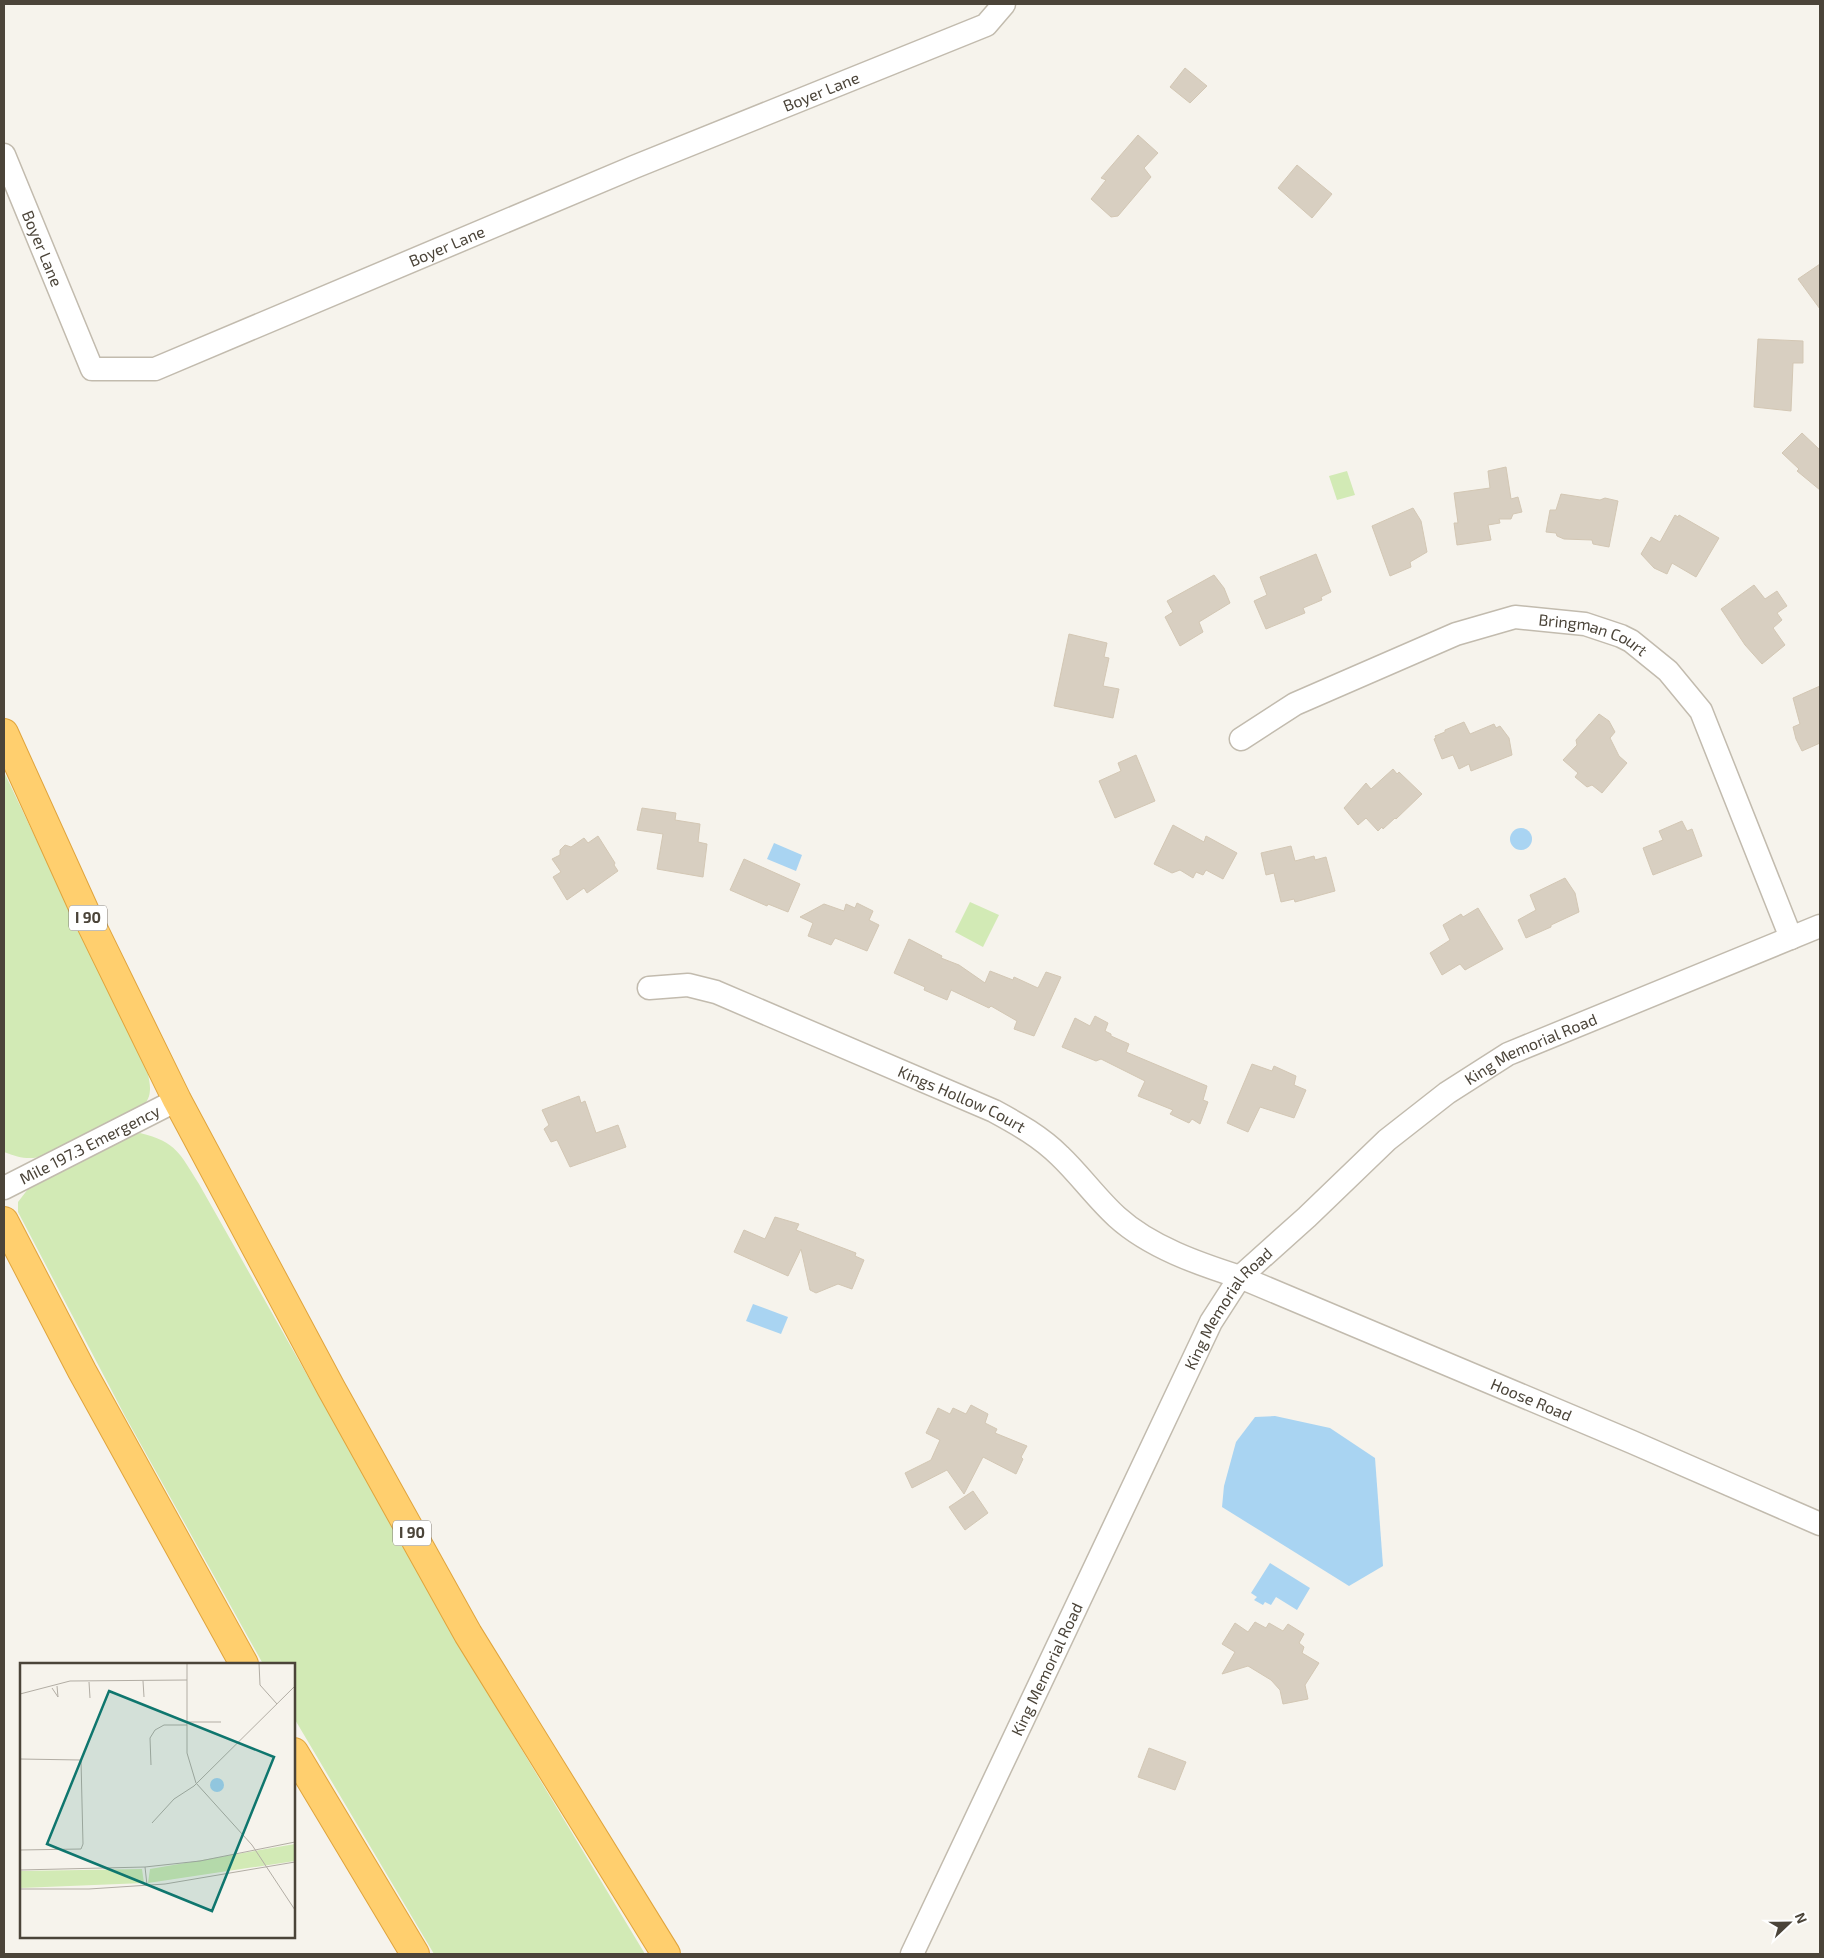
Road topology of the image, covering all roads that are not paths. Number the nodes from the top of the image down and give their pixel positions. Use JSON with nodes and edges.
{"nodes":[{"id":1,"x":1004,"y":4,"type":"edge"},
{"id":2,"x":4,"y":155,"type":"edge"},
{"id":3,"x":4,"y":733,"type":"edge"},
{"id":4,"x":1241,"y":739,"type":"dead end"},
{"id":5,"x":1820,"y":926,"type":"edge"},
{"id":6,"x":1791,"y":938,"type":"junction"},
{"id":7,"x":649,"y":988,"type":"dead end"},
{"id":8,"x":176,"y":1100,"type":"junction"},
{"id":9,"x":4,"y":1188,"type":"edge"},
{"id":10,"x":4,"y":1221,"type":"edge"},
{"id":11,"x":1240,"y":1277,"type":"junction"},
{"id":12,"x":1820,"y":1524,"type":"edge"},
{"id":13,"x":243,"y":1663,"type":"edge"},
{"id":14,"x":295,"y":1754,"type":"edge"},
{"id":15,"x":415,"y":1954,"type":"edge"},
{"id":16,"x":666,"y":1954,"type":"edge"},
{"id":17,"x":912,"y":1954,"type":"edge"}],
"edges":[{"from":1,"to":2,"type":"street","name":"Boyer Lane"},
{"from":3,"to":8,"type":"highway","number":"I 90"},
{"from":4,"to":6,"type":"street","name":"Bringman Court"},
{"from":5,"to":6,"type":"street","name":"King Memorial Road"},
{"from":6,"to":11,"type":"street","name":"King Memorial Road"},
{"from":7,"to":11,"type":"street","name":"Kings Hollow Court"},
{"from":8,"to":9,"type":"street","name":"Mile 197.3 Emergency"},
{"from":8,"to":16,"type":"highway","number":"I 90"},
{"from":10,"to":13,"type":"highway"},
{"from":11,"to":12,"type":"street","name":"Hoose Road"},
{"from":11,"to":17,"type":"street","name":"King Memorial Road"},
{"from":14,"to":15,"type":"highway"}]}
